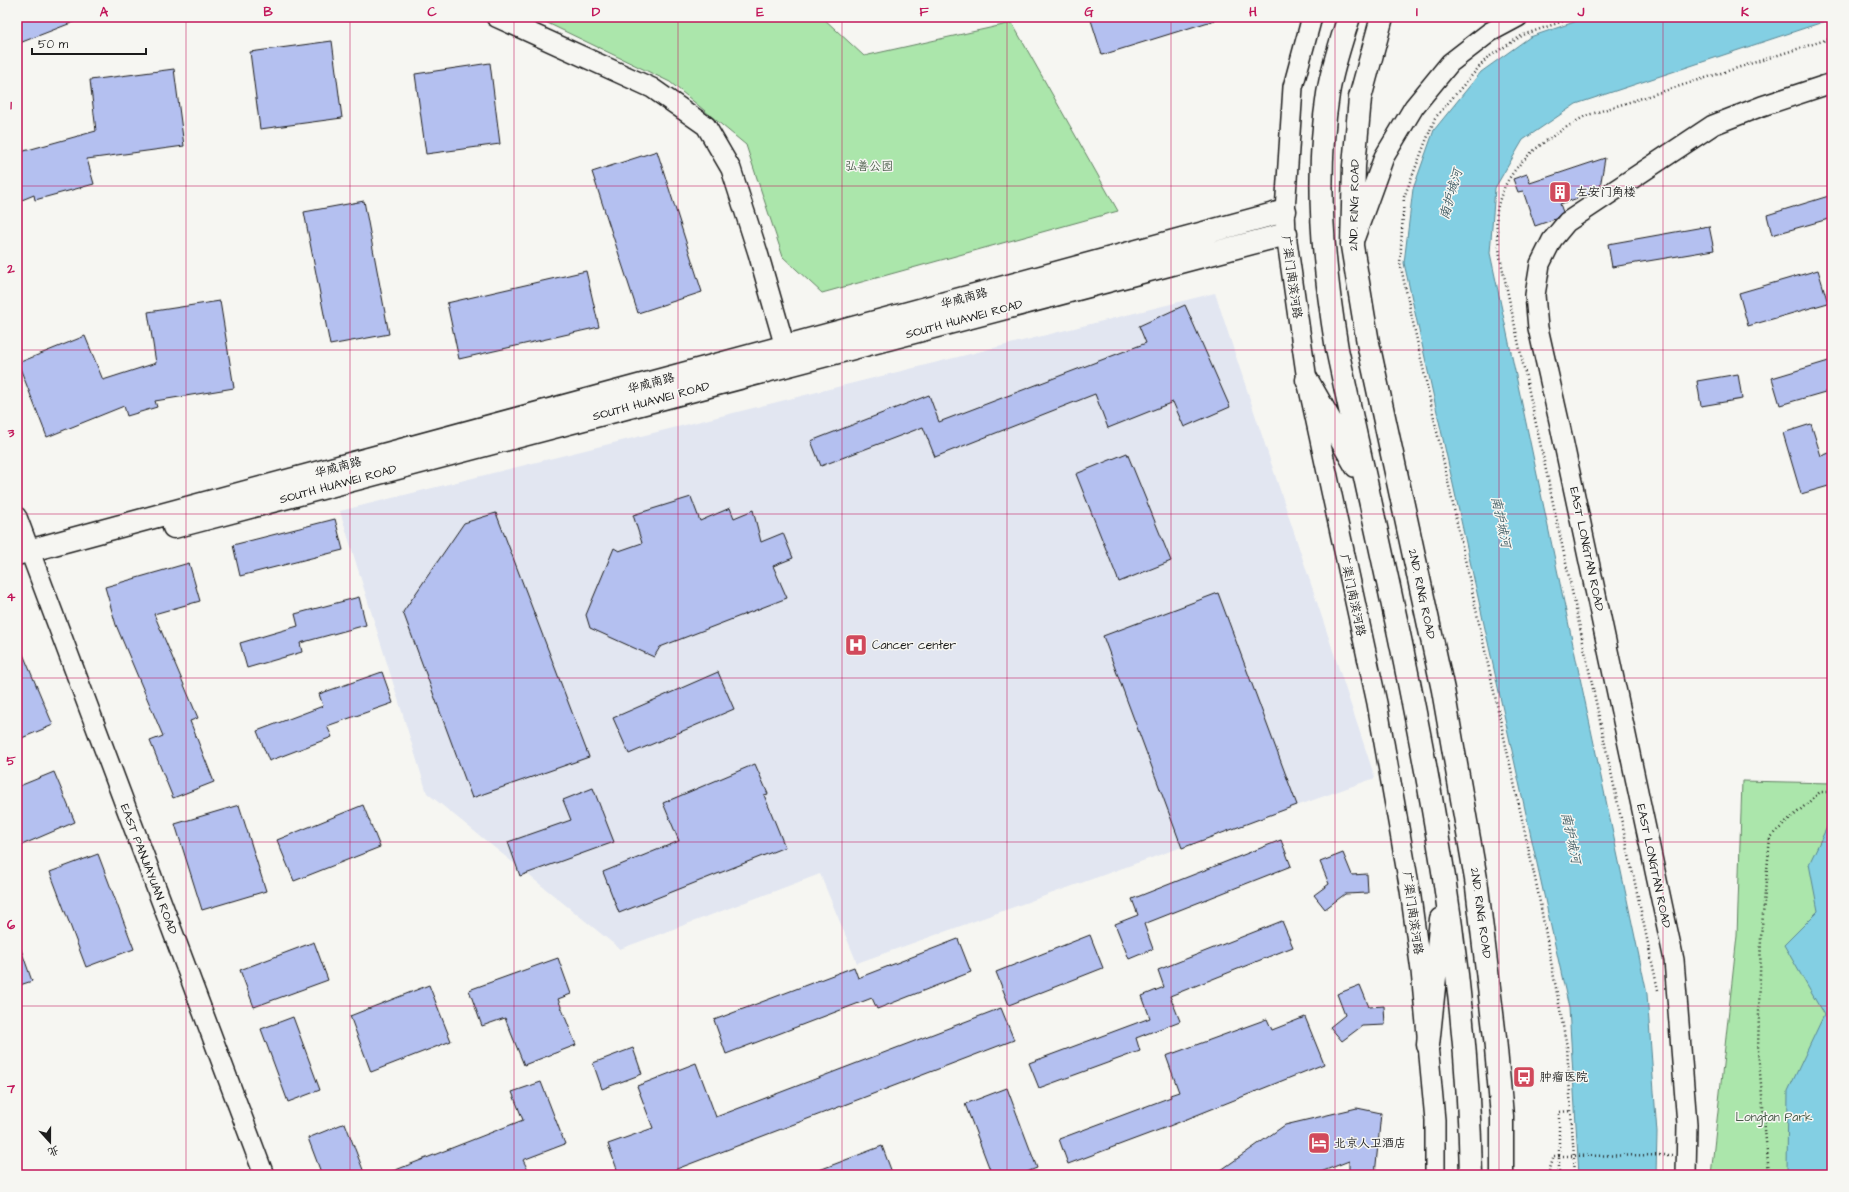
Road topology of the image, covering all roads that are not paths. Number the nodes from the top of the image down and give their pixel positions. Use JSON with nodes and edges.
{"nodes":[{"id":1,"x":496,"y":17,"type":"edge"},
{"id":2,"x":1312,"y":17,"type":"edge"},
{"id":3,"x":1349,"y":17,"type":"edge"},
{"id":4,"x":1382,"y":17,"type":"edge"},
{"id":5,"x":1518,"y":17,"type":"edge"},
{"id":6,"x":1830,"y":85,"type":"edge"},
{"id":7,"x":1285,"y":211,"type":"junction"},
{"id":8,"x":1286,"y":234,"type":"junction"},
{"id":9,"x":1352,"y":246,"type":"junction"},
{"id":10,"x":785,"y":347,"type":"junction"},
{"id":11,"x":1307,"y":380,"type":"junction"},
{"id":12,"x":1366,"y":484,"type":"junction"},
{"id":13,"x":17,"y":517,"type":"edge"},
{"id":14,"x":24,"y":559,"type":"edge"},
{"id":15,"x":1445,"y":884,"type":"junction"},
{"id":16,"x":1428,"y":1045,"type":"junction"},
{"id":17,"x":264,"y":1175,"type":"edge"},
{"id":18,"x":1435,"y":1175,"type":"edge"},
{"id":19,"x":1471,"y":1175,"type":"edge"},
{"id":20,"x":1502,"y":1175,"type":"edge"},
{"id":21,"x":1686,"y":1175,"type":"edge"}],
"edges":[{"from":1,"to":10,"type":"street"},
{"from":2,"to":7,"type":"street","name":"广渠门南滨河路"},
{"from":3,"to":12,"type":"main road"},
{"from":4,"to":9,"type":"main road","name":"2ND. RING ROAD"},
{"from":5,"to":9,"type":"street"},
{"from":6,"to":21,"type":"street","name":"EAST LONGTAN ROAD"},
{"from":7,"to":8,"type":"street","name":"广渠门南滨河路"},
{"from":7,"to":10,"type":"main road","name":"华威南路"},
{"from":8,"to":11,"type":"street","name":"广渠门南滨河路"},
{"from":8,"to":14,"type":"main road","name":"SOUTH HUAWEI ROAD"},
{"from":9,"to":20,"type":"main road","name":"2ND. RING ROAD"},
{"from":10,"to":14,"type":"main road","name":"华威南路"},
{"from":11,"to":12,"type":"main road"},
{"from":11,"to":16,"type":"street","name":"广渠门南滨河路"},
{"from":12,"to":15,"type":"main road"},
{"from":13,"to":14,"type":"street","name":"EAST PANJIAYUAN ROAD"},
{"from":14,"to":17,"type":"street","name":"EAST PANJIAYUAN ROAD"},
{"from":15,"to":16,"type":"main road"},
{"from":15,"to":19,"type":"main road"},
{"from":16,"to":18,"type":"street","name":"广渠门南滨河路"}]}
